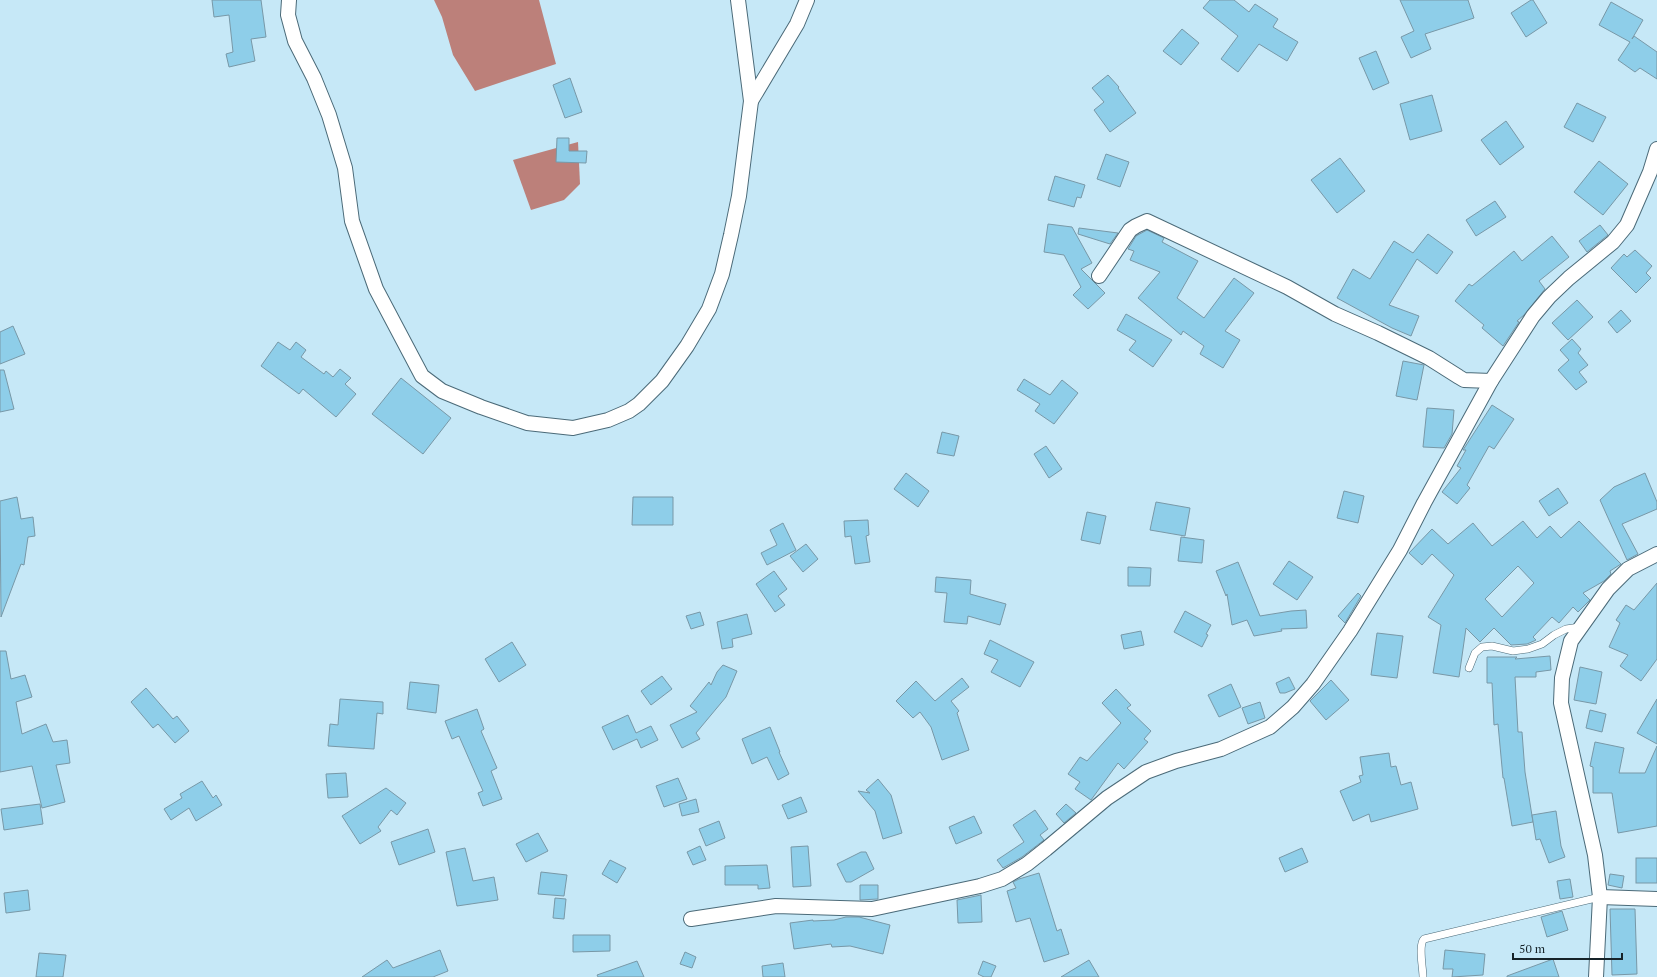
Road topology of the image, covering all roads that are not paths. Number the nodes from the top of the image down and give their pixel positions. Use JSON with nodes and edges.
{"nodes":[{"id":1,"x":289,"y":0,"type":"edge"},
{"id":2,"x":738,"y":0,"type":"edge"},
{"id":3,"x":807,"y":0,"type":"edge"},
{"id":4,"x":751,"y":101,"type":"junction"},
{"id":5,"x":1657,"y":148,"type":"edge"},
{"id":6,"x":1099,"y":276,"type":"dead end"},
{"id":7,"x":1491,"y":382,"type":"junction"},
{"id":8,"x":1657,"y":554,"type":"edge"},
{"id":9,"x":1580,"y":627,"type":"junction"},
{"id":10,"x":1469,"y":668,"type":"dead end"},
{"id":11,"x":1600,"y":897,"type":"junction"},
{"id":12,"x":1657,"y":898,"type":"edge"},
{"id":13,"x":690,"y":919,"type":"dead end"},
{"id":14,"x":1424,"y":977,"type":"edge"},
{"id":15,"x":1596,"y":977,"type":"edge"}],
"edges":[{"from":1,"to":4,"type":"street"},
{"from":2,"to":4,"type":"street"},
{"from":3,"to":4,"type":"street"},
{"from":5,"to":7,"type":"street"},
{"from":6,"to":7,"type":"street"},
{"from":7,"to":13,"type":"street"},
{"from":8,"to":9,"type":"street"},
{"from":9,"to":10,"type":"lane"},
{"from":9,"to":11,"type":"street"},
{"from":11,"to":12,"type":"street"},
{"from":11,"to":14,"type":"lane"},
{"from":11,"to":15,"type":"street"}]}
